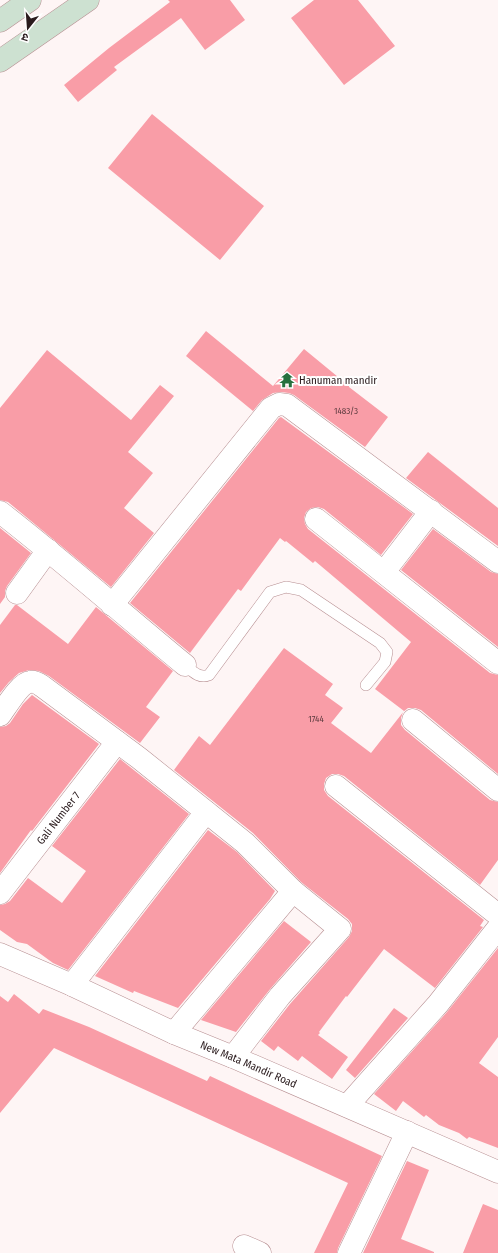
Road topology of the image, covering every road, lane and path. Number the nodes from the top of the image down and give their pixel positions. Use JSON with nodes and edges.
{"nodes":[{"id":1,"x":30,"y":0,"type":"edge"},
{"id":2,"x":88,"y":0,"type":"edge"},
{"id":3,"x":0,"y":21,"type":"edge"},
{"id":4,"x":0,"y":61,"type":"edge"},
{"id":5,"x":431,"y":511,"type":"junction"},
{"id":6,"x":0,"y":512,"type":"edge"},
{"id":7,"x":316,"y":519,"type":"dead end"},
{"id":8,"x":48,"y":550,"type":"junction"},
{"id":9,"x":498,"y":562,"type":"edge"},
{"id":10,"x":384,"y":572,"type":"junction"},
{"id":11,"x":17,"y":593,"type":"dead end"},
{"id":12,"x":112,"y":605,"type":"junction"},
{"id":13,"x":498,"y":663,"type":"edge"},
{"id":14,"x":185,"y":664,"type":"joint"},
{"id":15,"x":366,"y":685,"type":"dead end"},
{"id":16,"x":0,"y":715,"type":"edge"},
{"id":17,"x":413,"y":720,"type":"dead end"},
{"id":18,"x":117,"y":742,"type":"junction"},
{"id":19,"x":336,"y":786,"type":"dead end"},
{"id":20,"x":498,"y":790,"type":"edge"},
{"id":21,"x":206,"y":812,"type":"junction"},
{"id":22,"x":293,"y":891,"type":"junction"},
{"id":23,"x":0,"y":893,"type":"edge"},
{"id":24,"x":498,"y":915,"type":"edge"},
{"id":25,"x":498,"y":928,"type":"edge"},
{"id":26,"x":0,"y":954,"type":"edge"},
{"id":27,"x":72,"y":985,"type":"junction"},
{"id":28,"x":174,"y":1033,"type":"junction"},
{"id":29,"x":233,"y":1057,"type":"junction"},
{"id":30,"x":347,"y":1106,"type":"junction"},
{"id":31,"x":407,"y":1132,"type":"junction"},
{"id":32,"x":497,"y":1170,"type":"edge"},
{"id":33,"x":349,"y":1253,"type":"edge"}],
"edges":[{"from":1,"to":3,"type":"main road"},
{"from":2,"to":4,"type":"main road"},
{"from":5,"to":9,"type":"street"},
{"from":5,"to":10,"type":"street"},
{"from":5,"to":12,"type":"street"},
{"from":6,"to":8,"type":"street"},
{"from":7,"to":10,"type":"street"},
{"from":8,"to":11,"type":"street"},
{"from":8,"to":12,"type":"street"},
{"from":10,"to":13,"type":"street"},
{"from":12,"to":14,"type":"street"},
{"from":14,"to":15,"type":"lane"},
{"from":16,"to":18,"type":"street"},
{"from":17,"to":20,"type":"street"},
{"from":18,"to":21,"type":"street"},
{"from":18,"to":23,"type":"street","name":"Gali Number 7"},
{"from":19,"to":24,"type":"street"},
{"from":21,"to":22,"type":"street"},
{"from":21,"to":27,"type":"street"},
{"from":22,"to":28,"type":"street"},
{"from":22,"to":29,"type":"street"},
{"from":25,"to":30,"type":"street"},
{"from":26,"to":27,"type":"street","name":"New Mata Mandir Road"},
{"from":27,"to":28,"type":"street","name":"New Mata Mandir Road"},
{"from":28,"to":29,"type":"street","name":"New Mata Mandir Road"},
{"from":29,"to":30,"type":"street","name":"New Mata Mandir Road"},
{"from":30,"to":31,"type":"street","name":"New Mata Mandir Road"},
{"from":31,"to":32,"type":"street","name":"New Mata Mandir Road"},
{"from":31,"to":33,"type":"street"}]}
